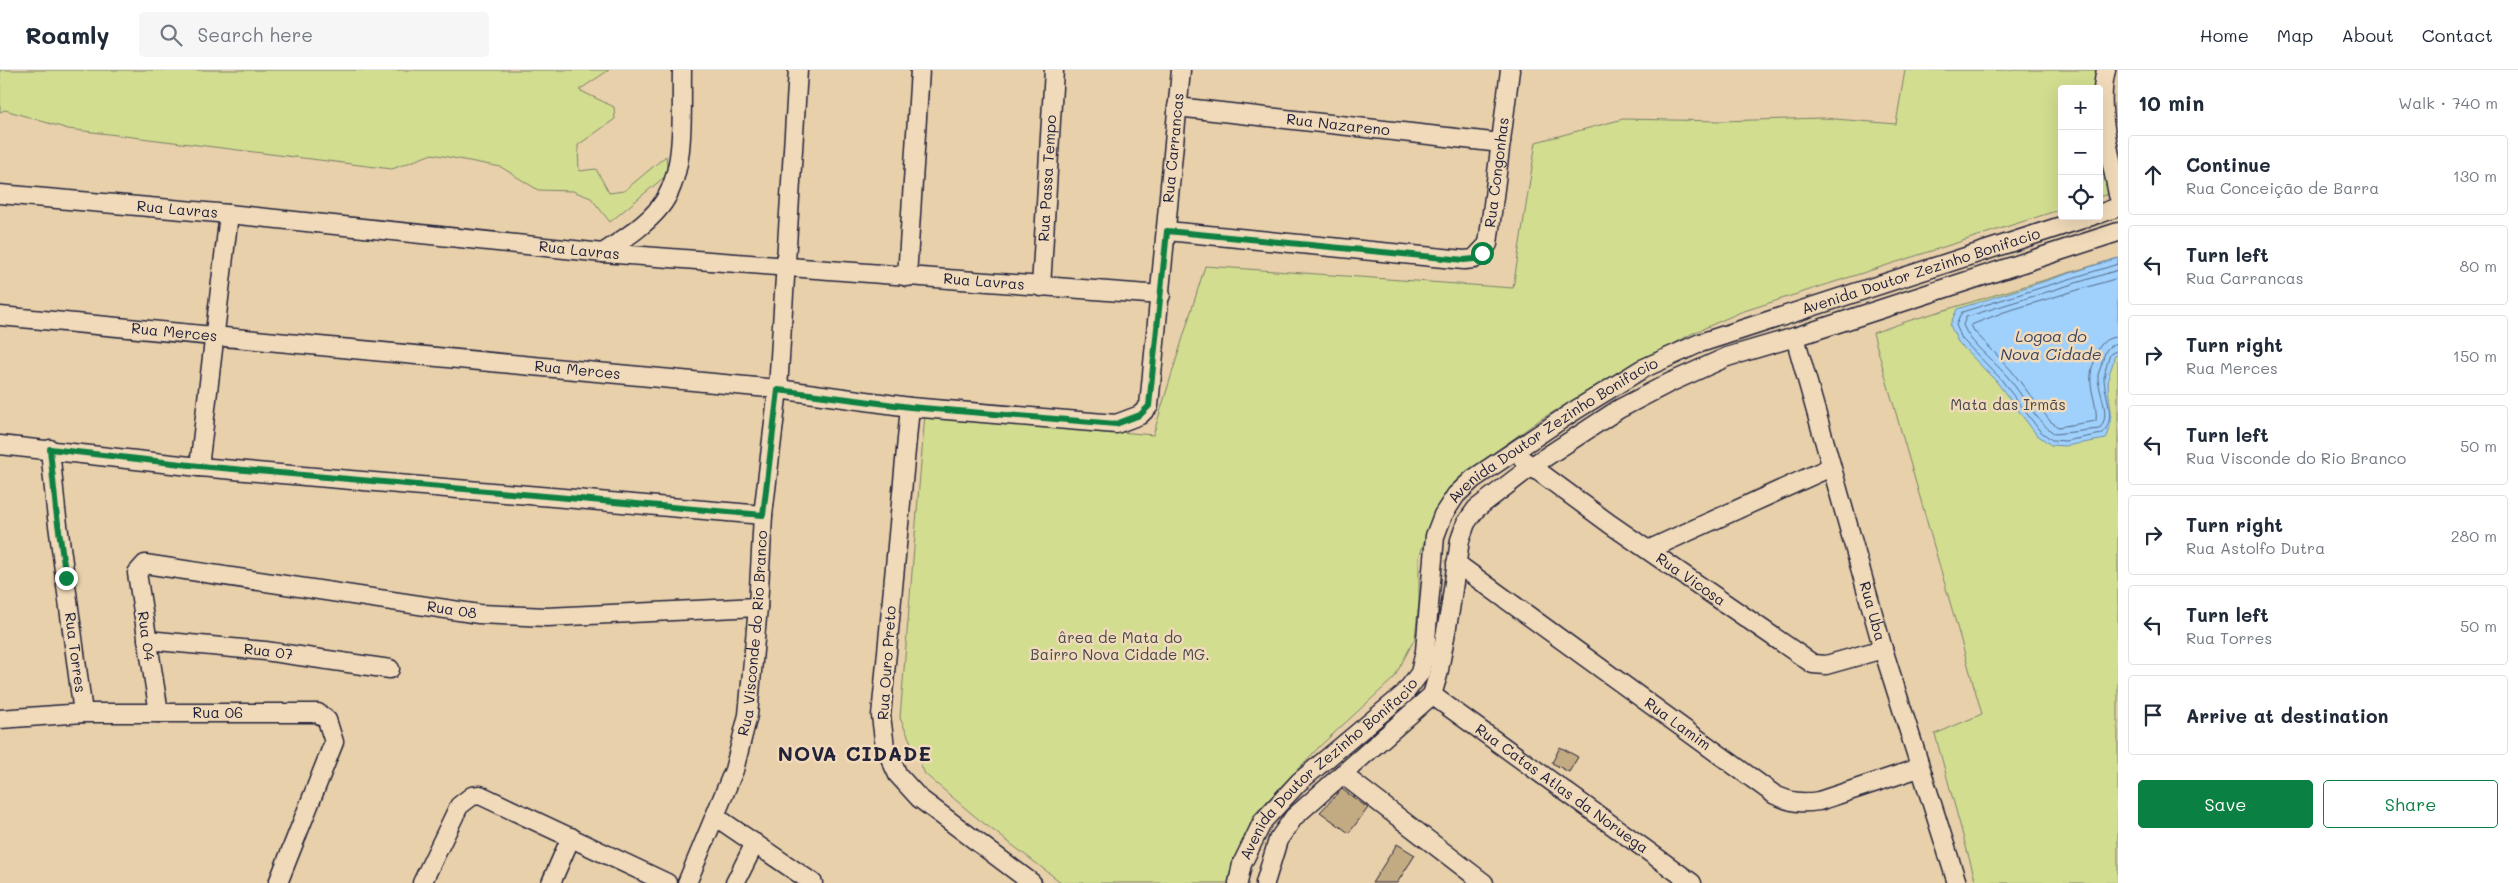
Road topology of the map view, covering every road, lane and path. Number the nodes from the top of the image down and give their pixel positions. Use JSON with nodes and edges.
{"nodes":[{"id":1,"x":682,"y":70,"type":"edge"},
{"id":2,"x":798,"y":70,"type":"edge"},
{"id":3,"x":920,"y":70,"type":"edge"},
{"id":4,"x":1054,"y":70,"type":"edge"},
{"id":5,"x":1181,"y":70,"type":"edge"},
{"id":6,"x":1510,"y":70,"type":"edge"},
{"id":7,"x":2106,"y":70,"type":"edge"},
{"id":8,"x":1177,"y":107,"type":"junction"},
{"id":9,"x":1501,"y":143,"type":"junction"},
{"id":10,"x":0,"y":194,"type":"edge"},
{"id":11,"x":2118,"y":195,"type":"edge"},
{"id":12,"x":2118,"y":208,"type":"edge"},
{"id":13,"x":2103,"y":213,"type":"edge"},
{"id":14,"x":229,"y":214,"type":"junction"},
{"id":15,"x":2080,"y":220,"type":"edge"},
{"id":16,"x":1167,"y":231,"type":"junction"},
{"id":17,"x":2118,"y":232,"type":"edge"},
{"id":18,"x":603,"y":253,"type":"junction"},
{"id":19,"x":785,"y":266,"type":"junction"},
{"id":20,"x":907,"y":278,"type":"junction"},
{"id":21,"x":1041,"y":287,"type":"junction"},
{"id":22,"x":1161,"y":295,"type":"junction"},
{"id":23,"x":0,"y":316,"type":"edge"},
{"id":24,"x":214,"y":335,"type":"junction"},
{"id":25,"x":1795,"y":337,"type":"junction"},
{"id":26,"x":778,"y":390,"type":"junction"},
{"id":27,"x":1149,"y":406,"type":"joint"},
{"id":28,"x":910,"y":407,"type":"junction"},
{"id":29,"x":0,"y":445,"type":"edge"},
{"id":30,"x":50,"y":449,"type":"junction"},
{"id":31,"x":1512,"y":452,"type":"junction"},
{"id":32,"x":199,"y":466,"type":"junction"},
{"id":33,"x":1532,"y":466,"type":"junction"},
{"id":34,"x":1831,"y":467,"type":"junction"},
{"id":35,"x":763,"y":515,"type":"junction"},
{"id":36,"x":1650,"y":549,"type":"junction"},
{"id":37,"x":1456,"y":563,"type":"junction"},
{"id":38,"x":148,"y":564,"type":"joint"},
{"id":39,"x":758,"y":607,"type":"junction"},
{"id":40,"x":147,"y":640,"type":"junction"},
{"id":41,"x":1883,"y":649,"type":"junction"},
{"id":42,"x":390,"y":669,"type":"dead end"},
{"id":43,"x":1432,"y":695,"type":"junction"},
{"id":44,"x":83,"y":713,"type":"junction"},
{"id":45,"x":159,"y":713,"type":"junction"},
{"id":46,"x":0,"y":719,"type":"edge"},
{"id":47,"x":1919,"y":768,"type":"junction"},
{"id":48,"x":1342,"y":774,"type":"junction"},
{"id":49,"x":716,"y":817,"type":"junction"},
{"id":50,"x":571,"y":837,"type":"junction"},
{"id":51,"x":755,"y":842,"type":"junction"},
{"id":52,"x":1671,"y":877,"type":"edge"},
{"id":53,"x":278,"y":883,"type":"edge"},
{"id":54,"x":422,"y":883,"type":"edge"},
{"id":55,"x":551,"y":883,"type":"edge"},
{"id":56,"x":667,"y":883,"type":"edge"},
{"id":57,"x":687,"y":883,"type":"edge"},
{"id":58,"x":735,"y":883,"type":"edge"},
{"id":59,"x":813,"y":883,"type":"edge"},
{"id":60,"x":1032,"y":883,"type":"edge"},
{"id":61,"x":1238,"y":883,"type":"edge"},
{"id":62,"x":1265,"y":883,"type":"edge"},
{"id":63,"x":1484,"y":883,"type":"edge"},
{"id":64,"x":1692,"y":883,"type":"edge"},
{"id":65,"x":1957,"y":883,"type":"edge"}],
"edges":[{"from":1,"to":18,"type":"street"},
{"from":2,"to":19,"type":"street","name":"Rua Visconde do Rio Branco"},
{"from":3,"to":20,"type":"street"},
{"from":4,"to":21,"type":"street","name":"Rua Passa Tempo"},
{"from":5,"to":8,"type":"street","name":"Rua Carrancas"},
{"from":6,"to":9,"type":"street","name":"Rua Congonhas"},
{"from":7,"to":11,"type":"street"},
{"from":8,"to":9,"type":"street","name":"Rua Nazareno"},
{"from":8,"to":16,"type":"street","name":"Rua Carrancas"},
{"from":9,"to":16,"type":"street","name":"Rua Congonhas"},
{"from":10,"to":14,"type":"street","name":"Rua Lavras"},
{"from":12,"to":13,"type":"street"},
{"from":14,"to":18,"type":"street","name":"Rua Lavras"},
{"from":14,"to":24,"type":"street"},
{"from":15,"to":31,"type":"street","name":"Avenida Doutor Zezinho Bonifacio"},
{"from":16,"to":22,"type":"street","name":"Rua Carrancas"},
{"from":17,"to":25,"type":"street","name":"Avenida Doutor Zezinho Bonifacio"},
{"from":18,"to":19,"type":"street","name":"Rua Lavras"},
{"from":19,"to":20,"type":"street","name":"Rua Lavras"},
{"from":19,"to":26,"type":"street","name":"Rua Visconde do Rio Branco"},
{"from":20,"to":21,"type":"street","name":"Rua Lavras"},
{"from":21,"to":22,"type":"street","name":"Rua Lavras"},
{"from":22,"to":27,"type":"street","name":"Rua Carrancas"},
{"from":23,"to":24,"type":"street","name":"Rua Merces"},
{"from":24,"to":26,"type":"street","name":"Rua Merces"},
{"from":24,"to":32,"type":"street"},
{"from":25,"to":33,"type":"street","name":"Avenida Doutor Zezinho Bonifacio"},
{"from":25,"to":34,"type":"street","name":"Rua Uba"},
{"from":26,"to":28,"type":"street","name":"Rua Merces"},
{"from":26,"to":35,"type":"street","name":"Rua Visconde do Rio Branco"},
{"from":27,"to":28,"type":"street","name":"Rua Merces"},
{"from":28,"to":60,"type":"street","name":"Rua Ouro Preto"},
{"from":29,"to":30,"type":"street"},
{"from":30,"to":32,"type":"street"},
{"from":30,"to":44,"type":"street","name":"Rua Torres"},
{"from":31,"to":33,"type":"street","name":"Rua Vicosa"},
{"from":31,"to":61,"type":"street","name":"Avenida Doutor Zezinho Bonifacio"},
{"from":32,"to":35,"type":"street"},
{"from":33,"to":36,"type":"street","name":"Rua Vicosa"},
{"from":33,"to":37,"type":"street","name":"Avenida Doutor Zezinho Bonifacio"},
{"from":34,"to":36,"type":"street"},
{"from":34,"to":41,"type":"street","name":"Rua Uba"},
{"from":35,"to":39,"type":"street","name":"Rua Visconde do Rio Branco"},
{"from":36,"to":41,"type":"street","name":"Rua Vicosa"},
{"from":37,"to":43,"type":"street","name":"Avenida Doutor Zezinho Bonifacio"},
{"from":37,"to":47,"type":"street","name":"Rua Lamim"},
{"from":38,"to":39,"type":"street","name":"Rua 08"},
{"from":38,"to":40,"type":"street","name":"Rua 04"},
{"from":39,"to":49,"type":"street","name":"Rua Visconde do Rio Branco"},
{"from":40,"to":42,"type":"street","name":"Rua 07"},
{"from":40,"to":45,"type":"street","name":"Rua 04"},
{"from":41,"to":47,"type":"street","name":"Rua Uba"},
{"from":43,"to":48,"type":"street","name":"Avenida Doutor Zezinho Bonifacio"},
{"from":43,"to":52,"type":"street","name":"Rua Catas Atlas da Noruega"},
{"from":44,"to":45,"type":"street","name":"Rua 06"},
{"from":44,"to":46,"type":"street","name":"Rua Torres"},
{"from":45,"to":53,"type":"street","name":"Rua 06"},
{"from":47,"to":65,"type":"street","name":"Rua Uba"},
{"from":48,"to":62,"type":"street","name":"Avenida Doutor Zezinho Bonifacio"},
{"from":48,"to":63,"type":"street"},
{"from":49,"to":51,"type":"street"},
{"from":49,"to":57,"type":"street"},
{"from":50,"to":54,"type":"street"},
{"from":50,"to":55,"type":"street"},
{"from":50,"to":56,"type":"street"},
{"from":51,"to":58,"type":"street"},
{"from":51,"to":59,"type":"street"},
{"from":52,"to":64,"type":"street","name":"Rua Catas Atlas da Noruega"}]}
